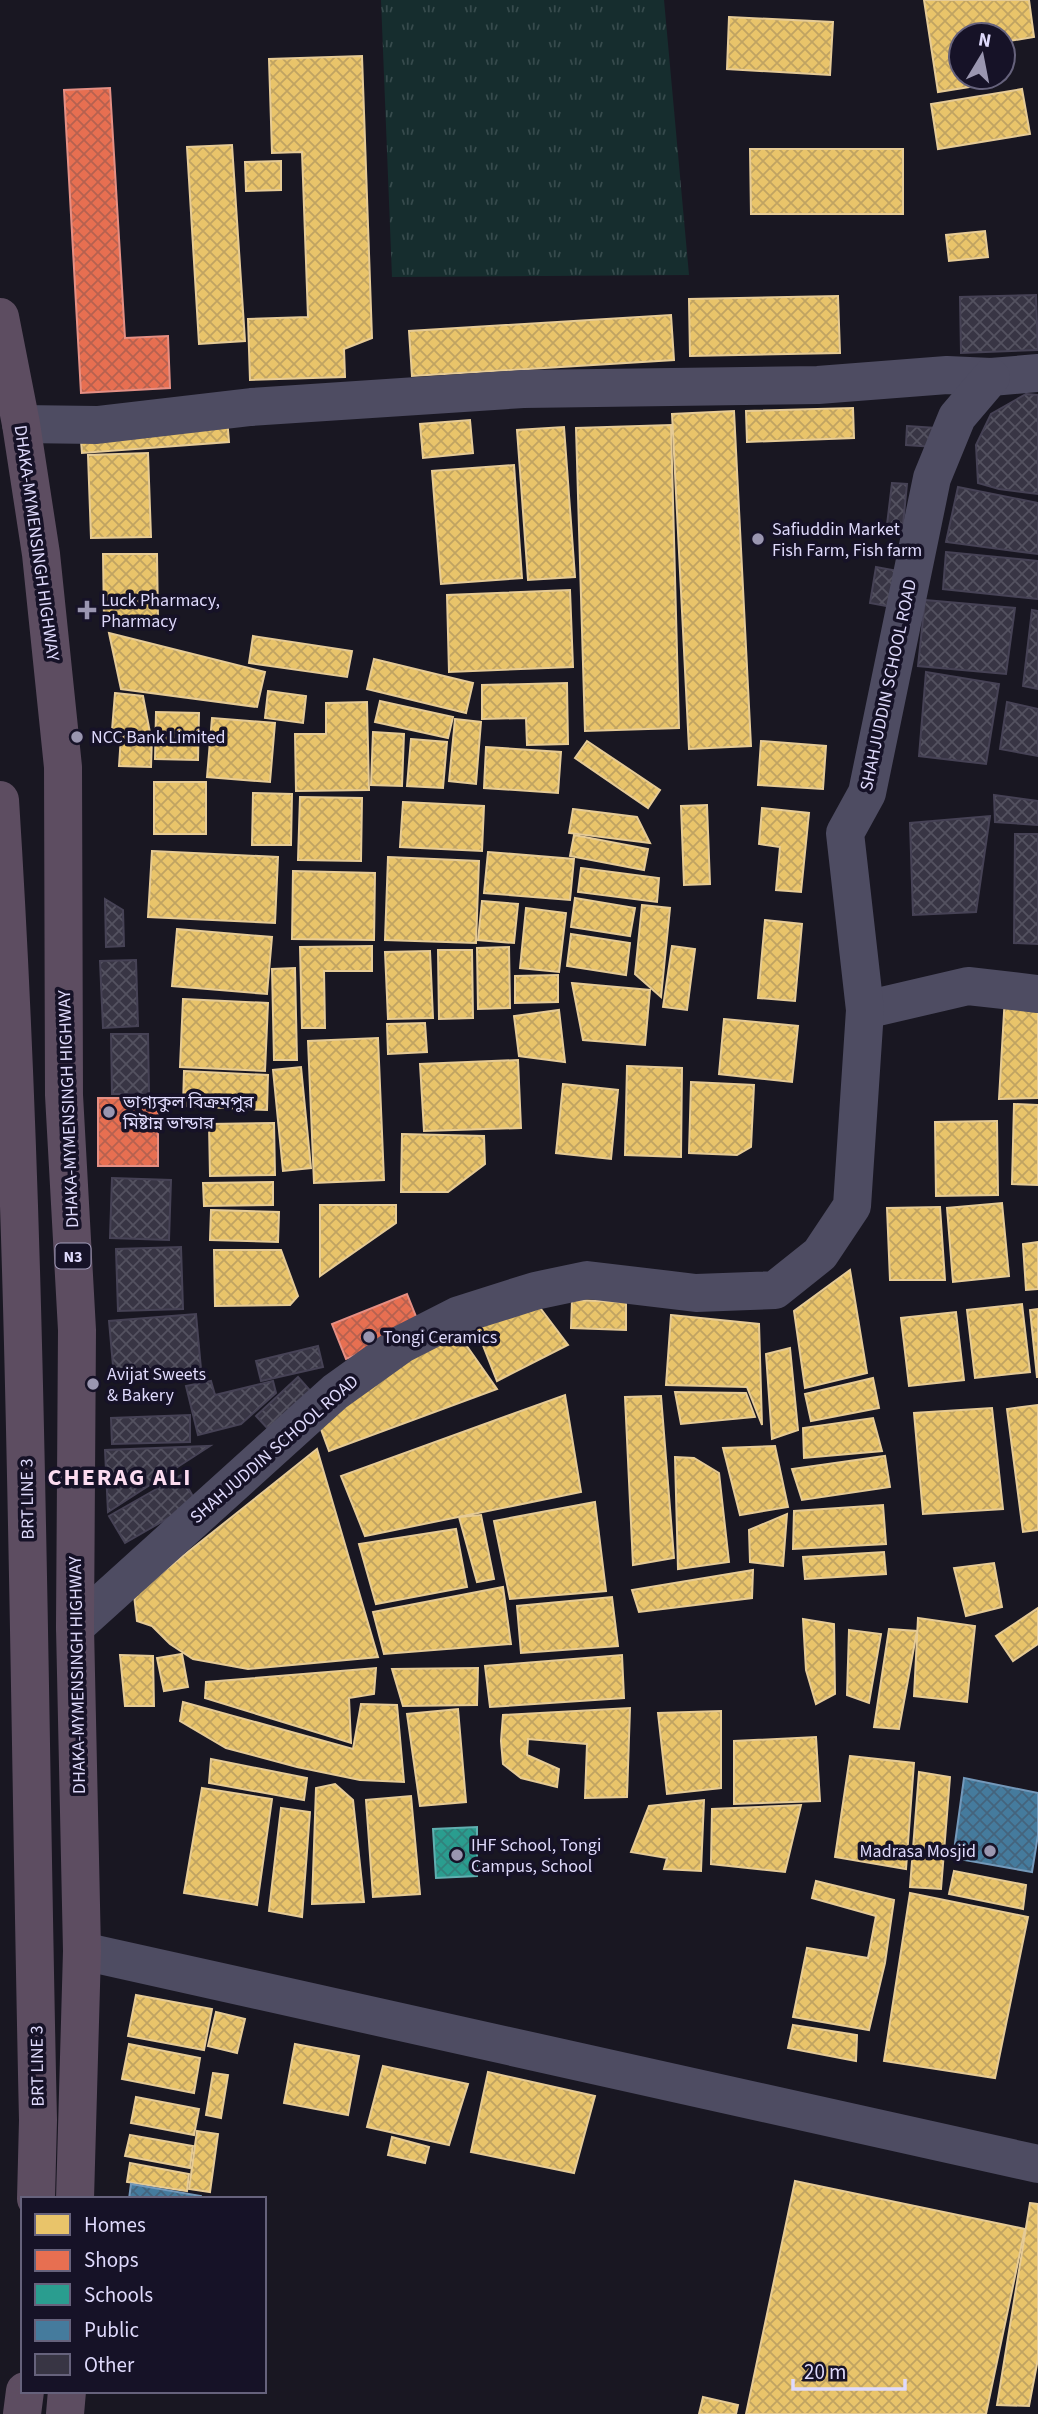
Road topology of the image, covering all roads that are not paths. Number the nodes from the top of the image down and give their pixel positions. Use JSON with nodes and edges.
{"nodes":[{"id":1,"x":0,"y":317,"type":"edge"},
{"id":2,"x":1038,"y":373,"type":"edge"},
{"id":3,"x":991,"y":377,"type":"junction"},
{"id":4,"x":21,"y":424,"type":"junction"},
{"id":5,"x":0,"y":800,"type":"edge"},
{"id":6,"x":1038,"y":994,"type":"edge"},
{"id":7,"x":865,"y":1010,"type":"junction"},
{"id":8,"x":75,"y":1627,"type":"junction"},
{"id":9,"x":82,"y":1951,"type":"junction"},
{"id":10,"x":1038,"y":2164,"type":"edge"},
{"id":11,"x":36,"y":2197,"type":"edge"},
{"id":12,"x":75,"y":2197,"type":"edge"},
{"id":13,"x":25,"y":2393,"type":"edge"},
{"id":14,"x":67,"y":2393,"type":"edge"},
{"id":15,"x":22,"y":2414,"type":"edge"},
{"id":16,"x":65,"y":2414,"type":"edge"}],
"edges":[{"from":1,"to":4,"type":"highway","name":"DHAKA-MYMENSINGH HIGHWAY","number":"N3"},
{"from":2,"to":3,"type":"street"},
{"from":3,"to":4,"type":"street"},
{"from":3,"to":7,"type":"street","name":"SHAHJUDDIN SCHOOL ROAD"},
{"from":4,"to":8,"type":"highway","name":"DHAKA-MYMENSINGH HIGHWAY","number":"N3"},
{"from":5,"to":11,"type":"highway","name":"BRT LINE 3"},
{"from":6,"to":7,"type":"street"},
{"from":7,"to":8,"type":"street","name":"SHAHJUDDIN SCHOOL ROAD"},
{"from":8,"to":9,"type":"highway","name":"DHAKA-MYMENSINGH HIGHWAY","number":"N3"},
{"from":9,"to":10,"type":"street"},
{"from":9,"to":12,"type":"highway","name":"DHAKA-MYMENSINGH HIGHWAY","number":"N3"},
{"from":13,"to":15,"type":"highway"},
{"from":14,"to":16,"type":"highway"}]}
